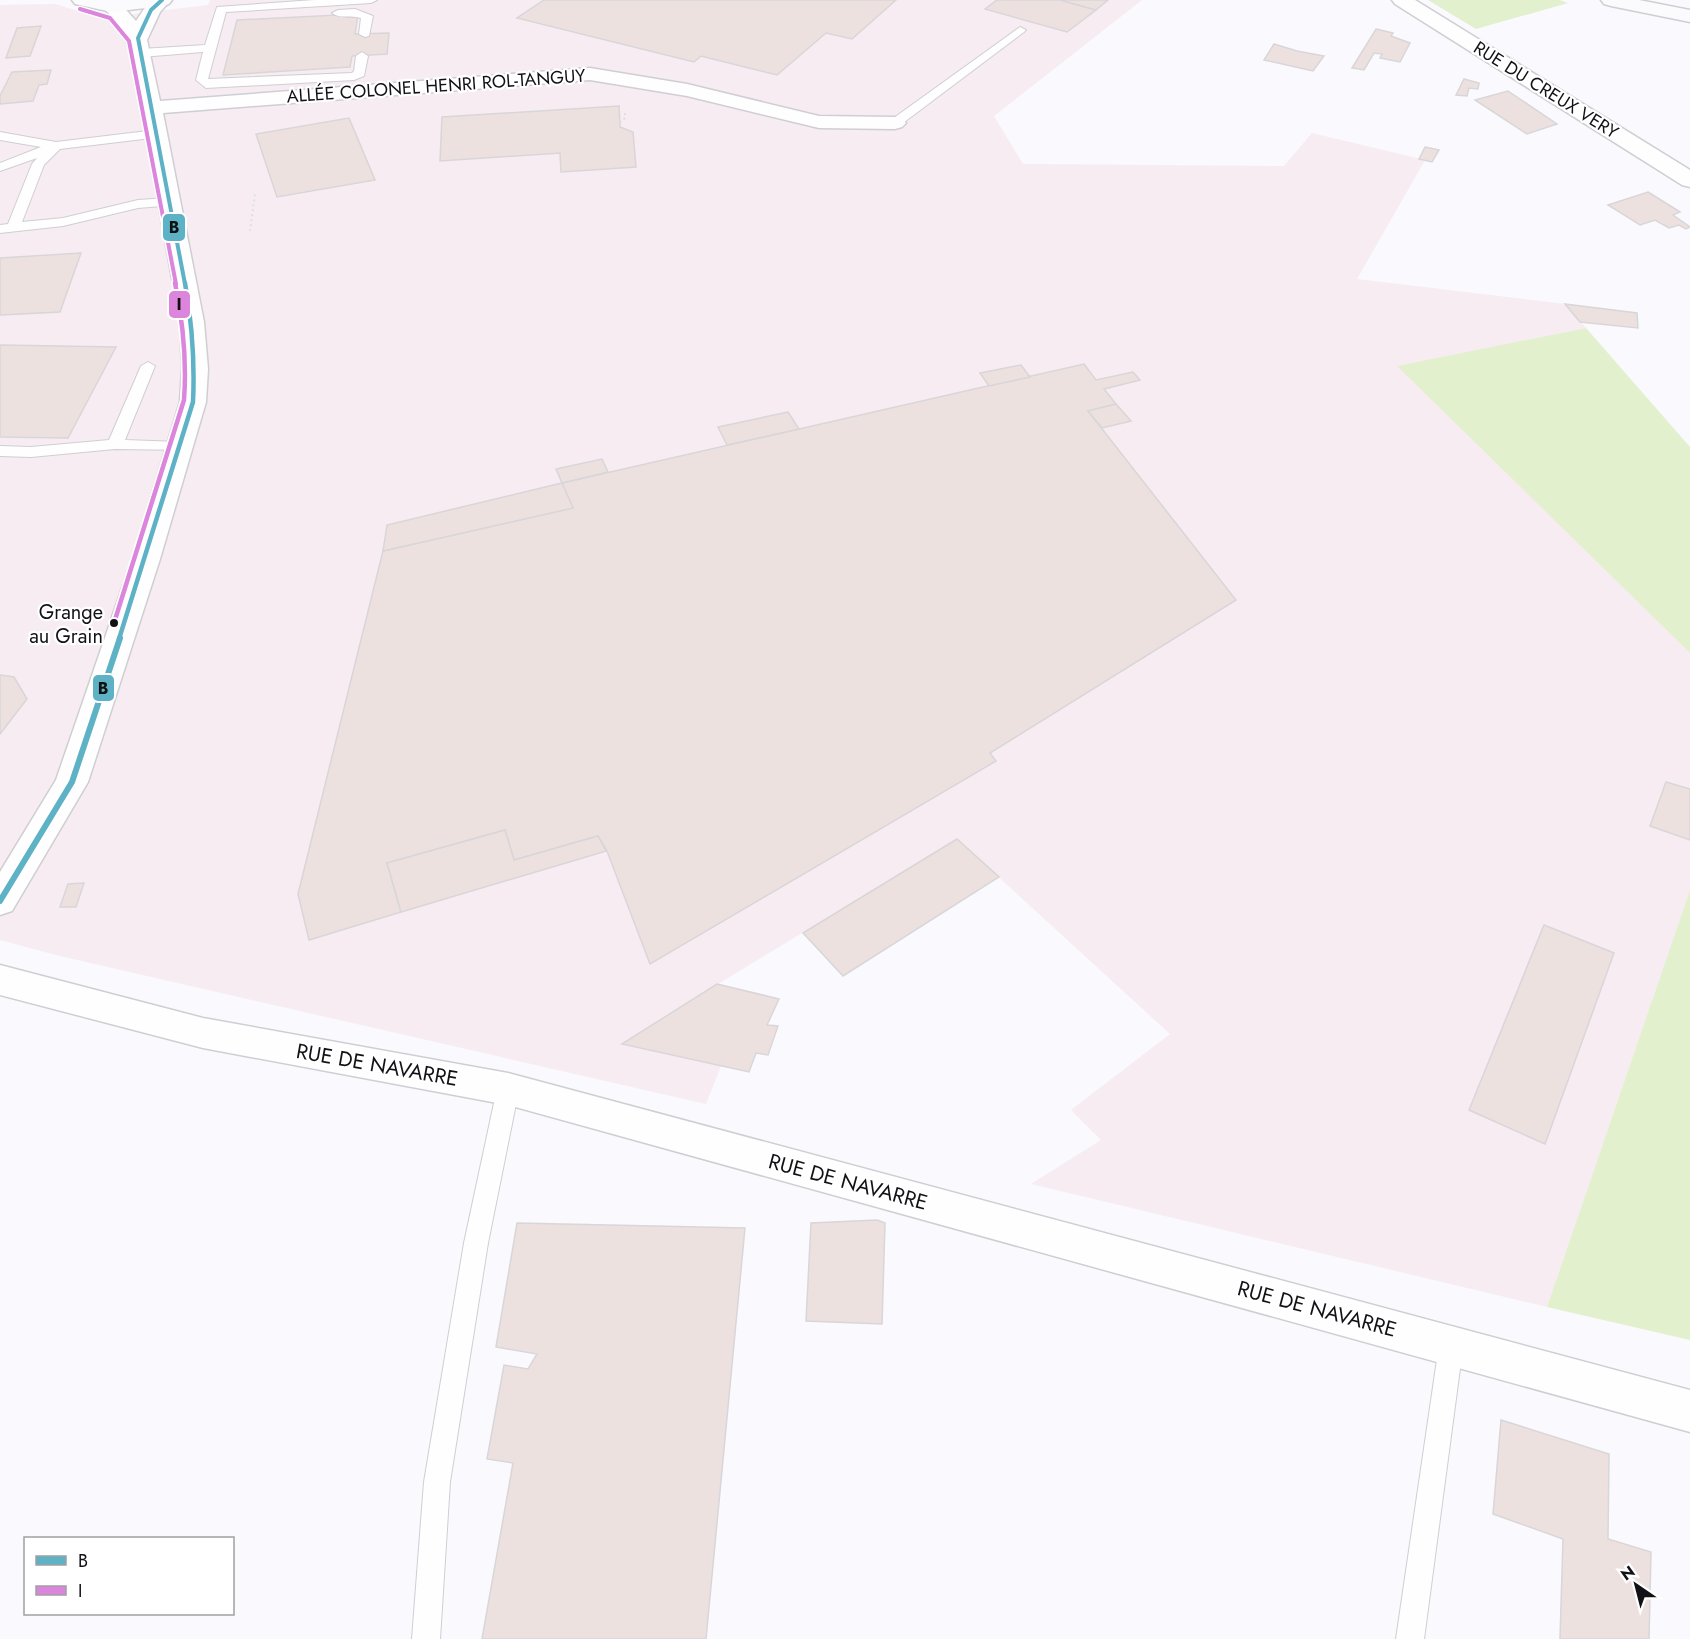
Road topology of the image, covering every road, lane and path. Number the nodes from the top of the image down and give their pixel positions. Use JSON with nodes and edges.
{"nodes":[{"id":1,"x":82,"y":0,"type":"edge"},
{"id":2,"x":161,"y":0,"type":"edge"},
{"id":3,"x":371,"y":0,"type":"edge"},
{"id":4,"x":1402,"y":0,"type":"edge"},
{"id":5,"x":1611,"y":0,"type":"edge"},
{"id":6,"x":1646,"y":0,"type":"edge"},
{"id":7,"x":112,"y":6,"type":"junction"},
{"id":8,"x":1690,"y":15,"type":"edge"},
{"id":9,"x":218,"y":20,"type":"junction"},
{"id":10,"x":1020,"y":30,"type":"dead end"},
{"id":11,"x":365,"y":34,"type":"dead end"},
{"id":12,"x":140,"y":45,"type":"junction"},
{"id":13,"x":210,"y":48,"type":"junction"},
{"id":14,"x":362,"y":56,"type":"dead end"},
{"id":15,"x":151,"y":108,"type":"junction"},
{"id":16,"x":896,"y":123,"type":"joint"},
{"id":17,"x":156,"y":134,"type":"junction"},
{"id":18,"x":0,"y":136,"type":"edge"},
{"id":19,"x":56,"y":146,"type":"junction"},
{"id":20,"x":0,"y":167,"type":"edge"},
{"id":21,"x":1690,"y":180,"type":"edge"},
{"id":22,"x":255,"y":194,"type":"dead end"},
{"id":23,"x":169,"y":202,"type":"junction"},
{"id":24,"x":7,"y":228,"type":"edge"},
{"id":25,"x":250,"y":231,"type":"dead end"},
{"id":26,"x":148,"y":366,"type":"dead end"},
{"id":27,"x":115,"y":444,"type":"junction"},
{"id":28,"x":180,"y":447,"type":"junction"},
{"id":29,"x":0,"y":451,"type":"edge"},
{"id":30,"x":0,"y":901,"type":"edge"},
{"id":31,"x":0,"y":980,"type":"edge"},
{"id":32,"x":508,"y":1089,"type":"junction"},
{"id":33,"x":1451,"y":1346,"type":"junction"},
{"id":34,"x":1690,"y":1411,"type":"edge"},
{"id":35,"x":426,"y":1639,"type":"edge"},
{"id":36,"x":1410,"y":1639,"type":"edge"}],
"edges":[{"from":1,"to":7,"type":"main road"},
{"from":2,"to":7,"type":"main road"},
{"from":2,"to":12,"type":"street"},
{"from":3,"to":9,"type":"lane"},
{"from":4,"to":21,"type":"street","name":"RUE DU CREUX VERY"},
{"from":5,"to":8,"type":"main road"},
{"from":6,"to":8,"type":"main road"},
{"from":7,"to":12,"type":"street"},
{"from":9,"to":11,"type":"lane"},
{"from":9,"to":13,"type":"lane"},
{"from":10,"to":16,"type":"lane"},
{"from":12,"to":13,"type":"lane"},
{"from":12,"to":15,"type":"street"},
{"from":13,"to":14,"type":"lane"},
{"from":15,"to":16,"type":"street","name":"ALLÉE COLONEL HENRI ROL-TANGUY"},
{"from":15,"to":17,"type":"street"},
{"from":17,"to":19,"type":"lane"},
{"from":17,"to":23,"type":"street"},
{"from":18,"to":19,"type":"lane"},
{"from":19,"to":20,"type":"lane"},
{"from":19,"to":24,"type":"lane"},
{"from":22,"to":25,"type":"path"},
{"from":23,"to":24,"type":"lane"},
{"from":23,"to":28,"type":"street"},
{"from":26,"to":27,"type":"lane"},
{"from":27,"to":28,"type":"lane"},
{"from":27,"to":29,"type":"lane"},
{"from":28,"to":30,"type":"street"},
{"from":31,"to":32,"type":"street","name":"RUE DE NAVARRE"},
{"from":32,"to":33,"type":"street","name":"RUE DE NAVARRE"},
{"from":32,"to":35,"type":"lane"},
{"from":33,"to":34,"type":"street","name":"RUE DE NAVARRE"},
{"from":33,"to":36,"type":"lane"}]}
